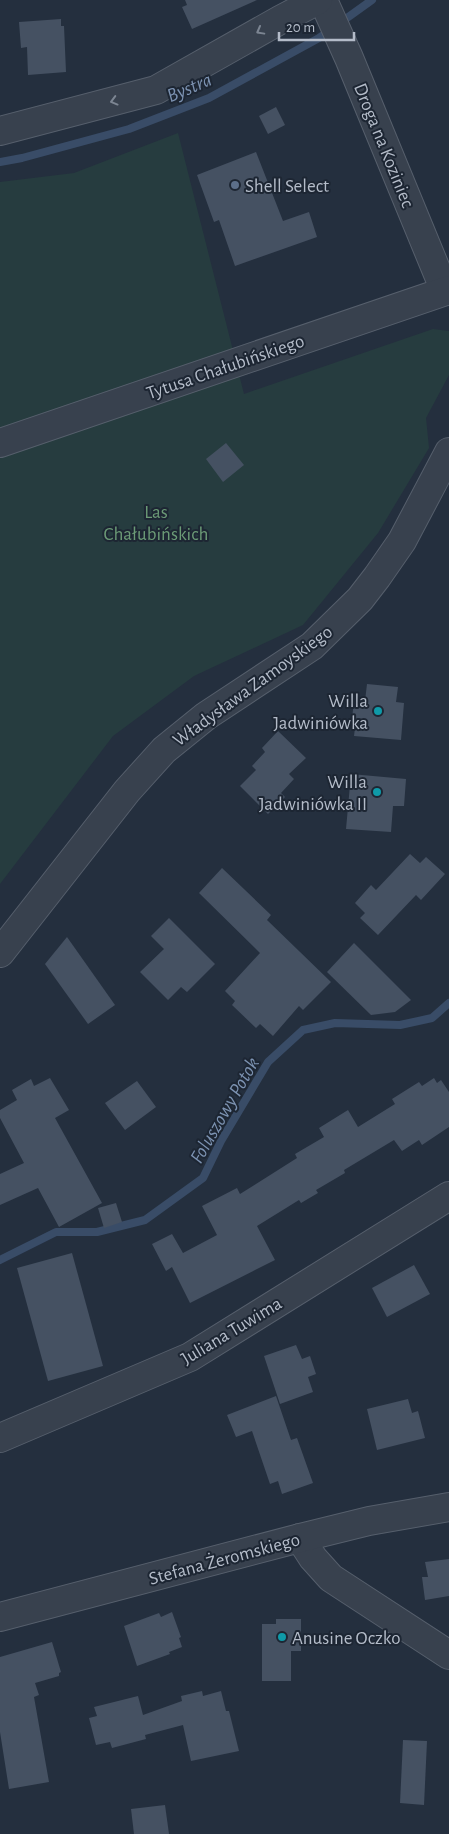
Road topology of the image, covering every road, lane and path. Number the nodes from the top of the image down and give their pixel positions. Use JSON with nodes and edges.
{"nodes":[{"id":1,"x":323,"y":3,"type":"edge"},
{"id":2,"x":0,"y":131,"type":"edge"},
{"id":3,"x":447,"y":290,"type":"edge"},
{"id":4,"x":0,"y":443,"type":"edge"},
{"id":5,"x":449,"y":452,"type":"edge"},
{"id":6,"x":0,"y":953,"type":"edge"},
{"id":7,"x":449,"y":1196,"type":"edge"},
{"id":8,"x":0,"y":1438,"type":"edge"},
{"id":9,"x":449,"y":1507,"type":"edge"},
{"id":10,"x":300,"y":1538,"type":"junction"},
{"id":11,"x":0,"y":1617,"type":"edge"},
{"id":12,"x":449,"y":1656,"type":"edge"}],
"edges":[{"from":1,"to":2,"type":"street","one_way":true},
{"from":1,"to":3,"type":"street","name":"Droga na Koziniec"},
{"from":3,"to":4,"type":"street","name":"Tytusa Chałubińskiego"},
{"from":5,"to":6,"type":"street","name":"Władysława Zamoyskiego"},
{"from":7,"to":8,"type":"street","name":"Juliana Tuwima"},
{"from":9,"to":10,"type":"street","name":"Stefana Żeromskiego"},
{"from":10,"to":11,"type":"street","name":"Stefana Żeromskiego"},
{"from":10,"to":12,"type":"street"}]}
